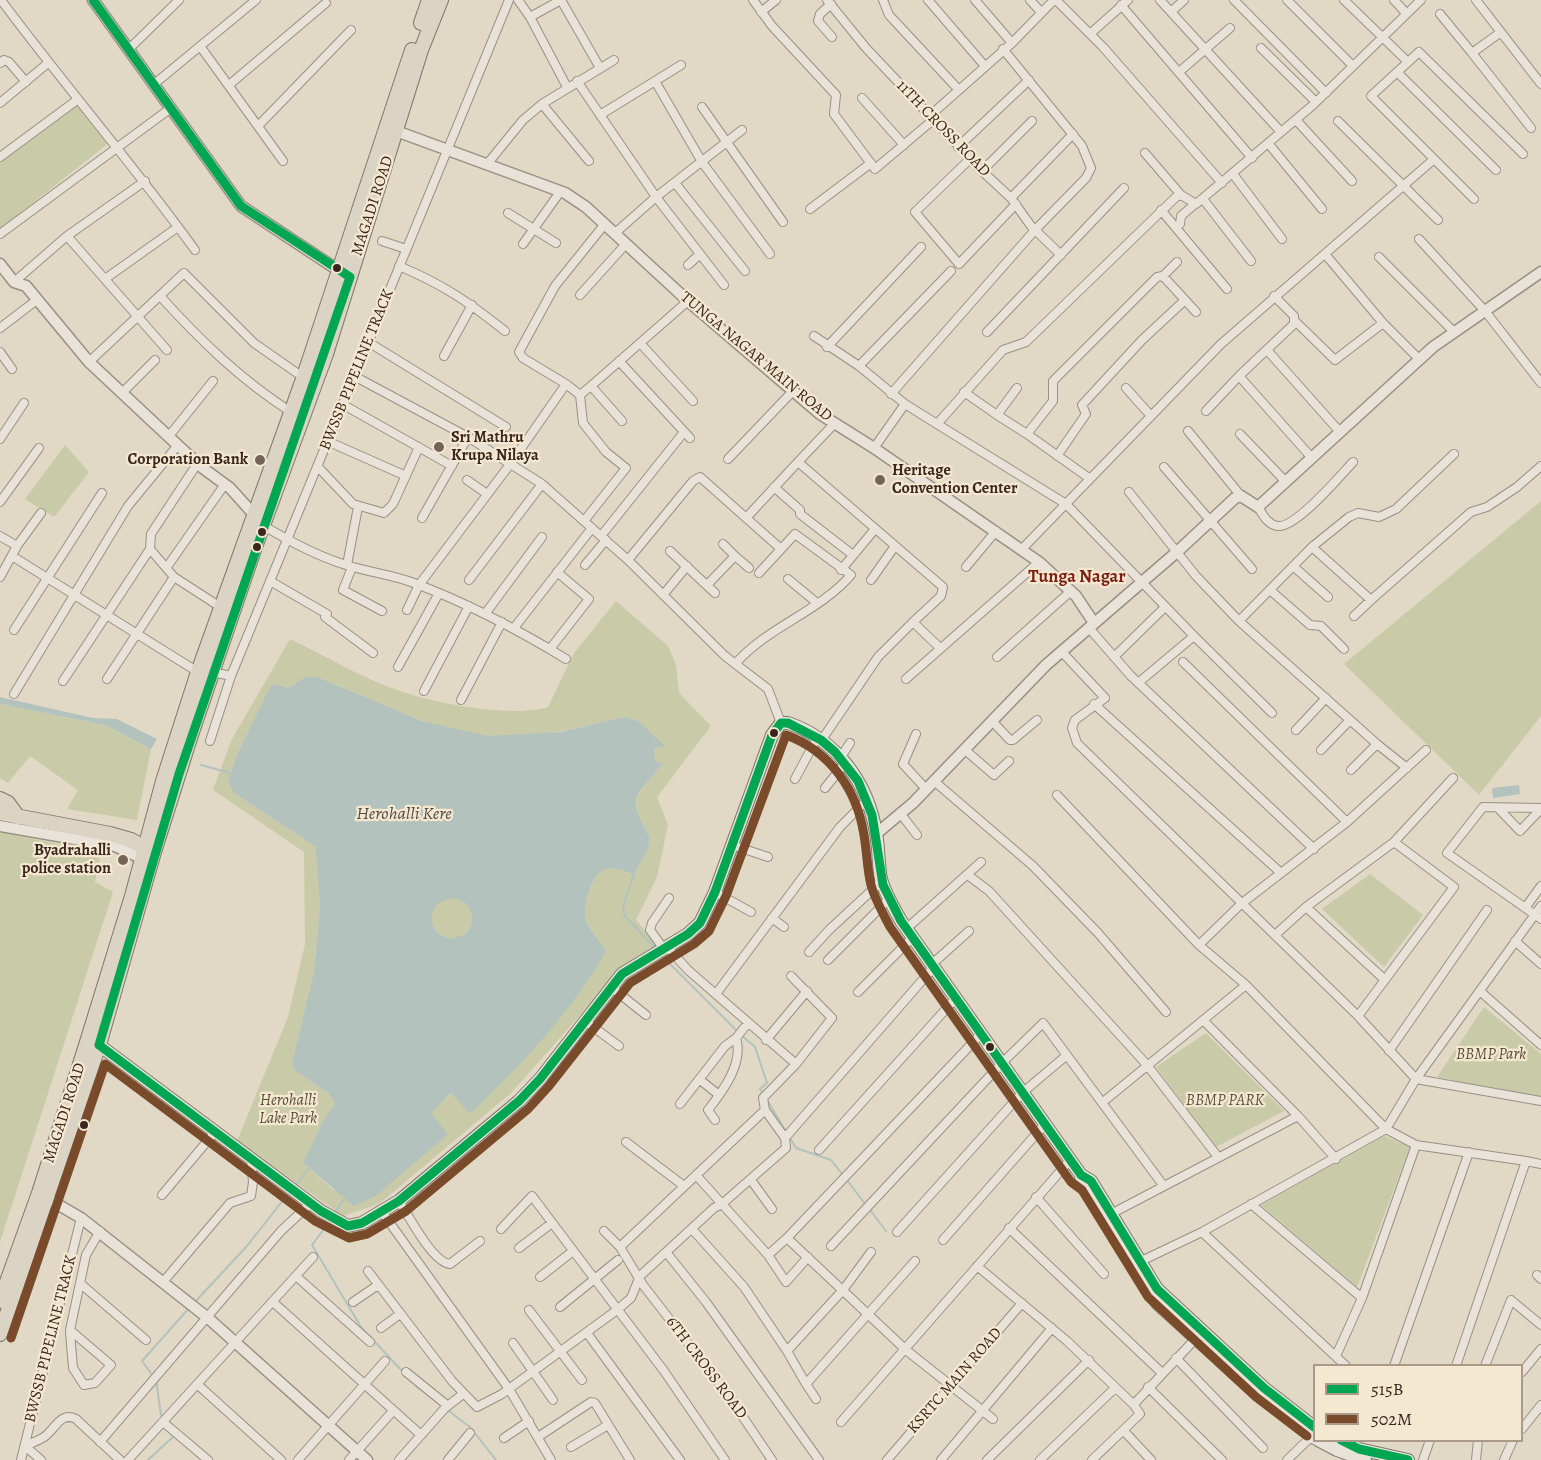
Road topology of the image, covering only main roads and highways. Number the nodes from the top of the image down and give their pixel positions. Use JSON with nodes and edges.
{"nodes":[{"id":1,"x":429,"y":0,"type":"edge"},
{"id":2,"x":441,"y":0,"type":"edge"},
{"id":3,"x":392,"y":128,"type":"junction"},
{"id":4,"x":309,"y":381,"type":"junction"},
{"id":5,"x":180,"y":750,"type":"junction"},
{"id":6,"x":0,"y":799,"type":"edge"},
{"id":7,"x":0,"y":813,"type":"edge"},
{"id":8,"x":18,"y":817,"type":"junction"},
{"id":9,"x":146,"y":853,"type":"junction"},
{"id":10,"x":93,"y":1043,"type":"junction"},
{"id":11,"x":43,"y":1196,"type":"junction"},
{"id":12,"x":0,"y":1301,"type":"edge"},
{"id":13,"x":0,"y":1334,"type":"edge"},
{"id":14,"x":1313,"y":1434,"type":"edge"},
{"id":15,"x":1332,"y":1442,"type":"edge"},
{"id":16,"x":1343,"y":1442,"type":"edge"},
{"id":17,"x":1359,"y":1453,"type":"edge"},
{"id":18,"x":1408,"y":1460,"type":"edge"}],
"edges":[{"from":1,"to":3,"type":"main road","name":"MAGADI ROAD"},
{"from":2,"to":3,"type":"main road","name":"MAGADI ROAD"},
{"from":3,"to":4,"type":"main road","name":"MAGADI ROAD"},
{"from":4,"to":5,"type":"main road","name":"MAGADI ROAD"},
{"from":4,"to":5,"type":"main road","name":"MAGADI ROAD"},
{"from":5,"to":9,"type":"main road","name":"MAGADI ROAD"},
{"from":6,"to":8,"type":"main road"},
{"from":7,"to":8,"type":"main road"},
{"from":8,"to":9,"type":"main road"},
{"from":9,"to":10,"type":"main road","name":"MAGADI ROAD"},
{"from":10,"to":11,"type":"main road","name":"MAGADI ROAD"},
{"from":10,"to":14,"type":"main road"},
{"from":11,"to":12,"type":"main road","name":"MAGADI ROAD"},
{"from":11,"to":13,"type":"main road","name":"MAGADI ROAD"},
{"from":15,"to":17,"type":"main road"},
{"from":16,"to":17,"type":"main road"},
{"from":17,"to":18,"type":"main road"}]}
